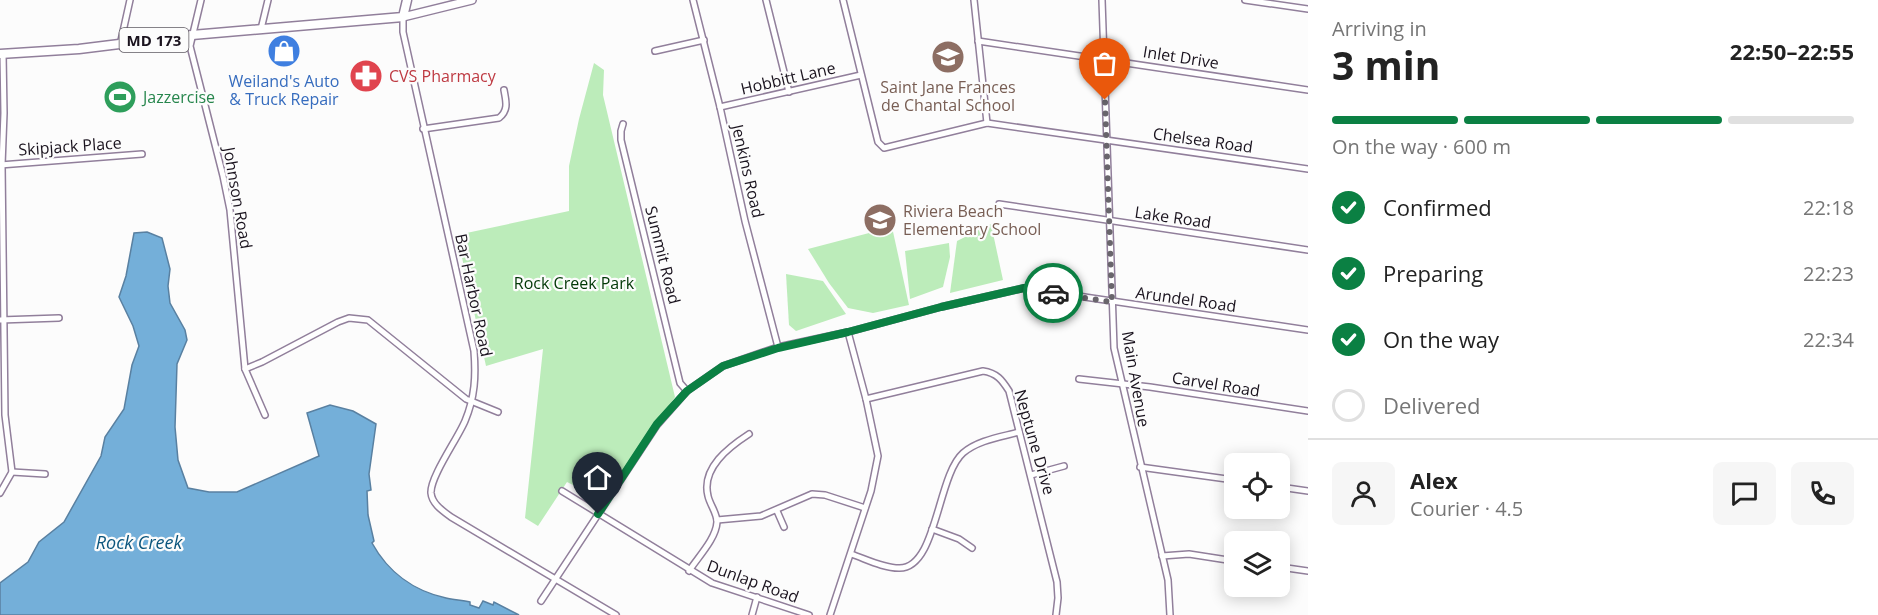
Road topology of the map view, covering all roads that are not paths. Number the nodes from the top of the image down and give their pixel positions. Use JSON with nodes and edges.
{"nodes":[{"id":1,"x":130,"y":0,"type":"edge"},
{"id":2,"x":201,"y":0,"type":"edge"},
{"id":3,"x":268,"y":0,"type":"edge"},
{"id":4,"x":406,"y":0,"type":"edge"},
{"id":5,"x":472,"y":0,"type":"edge"},
{"id":6,"x":693,"y":0,"type":"edge"},
{"id":7,"x":766,"y":0,"type":"edge"},
{"id":8,"x":843,"y":0,"type":"edge"},
{"id":9,"x":974,"y":0,"type":"edge"},
{"id":10,"x":1102,"y":0,"type":"edge"},
{"id":11,"x":1245,"y":0,"type":"edge"},
{"id":12,"x":1308,"y":9,"type":"edge"},
{"id":13,"x":403,"y":17,"type":"junction"},
{"id":14,"x":261,"y":29,"type":"junction"},
{"id":15,"x":192,"y":35,"type":"junction"},
{"id":16,"x":704,"y":40,"type":"junction"},
{"id":17,"x":978,"y":41,"type":"junction"},
{"id":18,"x":120,"y":45,"type":"junction"},
{"id":19,"x":655,"y":51,"type":"dead end"},
{"id":20,"x":2,"y":54,"type":"edge"},
{"id":21,"x":1104,"y":59,"type":"junction"},
{"id":22,"x":861,"y":75,"type":"junction"},
{"id":23,"x":504,"y":90,"type":"dead end"},
{"id":24,"x":1308,"y":90,"type":"edge"},
{"id":25,"x":789,"y":92,"type":"junction"},
{"id":26,"x":720,"y":107,"type":"junction"},
{"id":27,"x":987,"y":123,"type":"junction"},
{"id":28,"x":623,"y":124,"type":"dead end"},
{"id":29,"x":423,"y":129,"type":"junction"},
{"id":30,"x":1106,"y":140,"type":"junction"},
{"id":31,"x":142,"y":154,"type":"dead end"},
{"id":32,"x":1,"y":165,"type":"edge"},
{"id":33,"x":1308,"y":169,"type":"edge"},
{"id":34,"x":999,"y":204,"type":"dead end"},
{"id":35,"x":1109,"y":221,"type":"junction"},
{"id":36,"x":1308,"y":250,"type":"edge"},
{"id":37,"x":2,"y":252,"type":"edge"},
{"id":38,"x":1112,"y":302,"type":"junction"},
{"id":39,"x":59,"y":318,"type":"dead end"},
{"id":40,"x":2,"y":320,"type":"edge"},
{"id":41,"x":1308,"y":330,"type":"edge"},
{"id":42,"x":848,"y":332,"type":"junction"},
{"id":43,"x":778,"y":348,"type":"junction"},
{"id":44,"x":245,"y":369,"type":"junction"},
{"id":45,"x":1079,"y":379,"type":"dead end"},
{"id":46,"x":1121,"y":383,"type":"junction"},
{"id":47,"x":687,"y":391,"type":"junction"},
{"id":48,"x":866,"y":399,"type":"junction"},
{"id":49,"x":472,"y":402,"type":"junction"},
{"id":50,"x":1308,"y":411,"type":"edge"},
{"id":51,"x":498,"y":412,"type":"dead end"},
{"id":52,"x":3,"y":415,"type":"edge"},
{"id":53,"x":264,"y":415,"type":"dead end"},
{"id":54,"x":1019,"y":432,"type":"junction"},
{"id":55,"x":749,"y":434,"type":"dead end"},
{"id":56,"x":1064,"y":465,"type":"dead end"},
{"id":57,"x":1140,"y":466,"type":"junction"},
{"id":58,"x":12,"y":472,"type":"junction"},
{"id":59,"x":45,"y":474,"type":"dead end"},
{"id":60,"x":1031,"y":475,"type":"junction"},
{"id":61,"x":1224,"y":479,"type":"edge"},
{"id":62,"x":1290,"y":488,"type":"edge"},
{"id":63,"x":562,"y":491,"type":"dead end"},
{"id":64,"x":1308,"y":491,"type":"edge"},
{"id":65,"x":0,"y":493,"type":"edge"},
{"id":66,"x":865,"y":508,"type":"junction"},
{"id":67,"x":777,"y":511,"type":"junction"},
{"id":68,"x":598,"y":514,"type":"junction"},
{"id":69,"x":717,"y":520,"type":"junction"},
{"id":70,"x":784,"y":527,"type":"dead end"},
{"id":71,"x":932,"y":530,"type":"junction"},
{"id":72,"x":972,"y":548,"type":"dead end"},
{"id":73,"x":851,"y":554,"type":"junction"},
{"id":74,"x":1162,"y":556,"type":"junction"},
{"id":75,"x":1224,"y":559,"type":"edge"},
{"id":76,"x":1290,"y":568,"type":"edge"},
{"id":77,"x":689,"y":571,"type":"junction"},
{"id":78,"x":1308,"y":571,"type":"edge"},
{"id":79,"x":556,"y":578,"type":"junction"},
{"id":80,"x":757,"y":597,"type":"junction"},
{"id":81,"x":541,"y":601,"type":"dead end"},
{"id":82,"x":616,"y":615,"type":"edge"},
{"id":83,"x":752,"y":615,"type":"edge"},
{"id":84,"x":809,"y":615,"type":"edge"},
{"id":85,"x":830,"y":615,"type":"edge"},
{"id":86,"x":1056,"y":615,"type":"edge"},
{"id":87,"x":1170,"y":615,"type":"edge"}],
"edges":[{"from":1,"to":18,"type":"street"},
{"from":2,"to":15,"type":"street","name":"Johnson Road"},
{"from":3,"to":14,"type":"street"},
{"from":4,"to":13,"type":"main road"},
{"from":5,"to":13,"type":"street"},
{"from":6,"to":16,"type":"street","name":"Jenkins Road"},
{"from":7,"to":25,"type":"street"},
{"from":8,"to":22,"type":"street"},
{"from":9,"to":17,"type":"street"},
{"from":10,"to":21,"type":"street","name":"Main Avenue"},
{"from":11,"to":12,"type":"street"},
{"from":13,"to":14,"type":"main road","number":"MD 173"},
{"from":13,"to":29,"type":"street","name":"Bar Harbor Road"},
{"from":14,"to":15,"type":"main road","number":"MD 173"},
{"from":15,"to":18,"type":"main road","number":"MD 173"},
{"from":15,"to":44,"type":"street","name":"Johnson Road"},
{"from":16,"to":19,"type":"street"},
{"from":16,"to":26,"type":"street","name":"Jenkins Road"},
{"from":17,"to":21,"type":"street","name":"Inlet Drive"},
{"from":17,"to":27,"type":"street"},
{"from":18,"to":20,"type":"main road","number":"MD 173"},
{"from":20,"to":32,"type":"street"},
{"from":21,"to":24,"type":"street","name":"Inlet Drive"},
{"from":21,"to":30,"type":"street","name":"Main Avenue"},
{"from":22,"to":25,"type":"street","name":"Hobbitt Lane"},
{"from":22,"to":27,"type":"street"},
{"from":23,"to":29,"type":"street"},
{"from":25,"to":26,"type":"street","name":"Hobbitt Lane"},
{"from":26,"to":43,"type":"street","name":"Jenkins Road"},
{"from":27,"to":30,"type":"street","name":"Chelsea Road"},
{"from":28,"to":47,"type":"street","name":"Summit Road"},
{"from":29,"to":49,"type":"street","name":"Bar Harbor Road"},
{"from":30,"to":33,"type":"street","name":"Chelsea Road"},
{"from":30,"to":35,"type":"street","name":"Main Avenue"},
{"from":31,"to":32,"type":"street","name":"Skipjack Place"},
{"from":32,"to":37,"type":"street"},
{"from":34,"to":35,"type":"street","name":"Lake Road"},
{"from":35,"to":36,"type":"street","name":"Lake Road"},
{"from":35,"to":38,"type":"street","name":"Main Avenue"},
{"from":37,"to":40,"type":"street"},
{"from":38,"to":41,"type":"street","name":"Arundel Road"},
{"from":38,"to":42,"type":"street","name":"Arundel Road"},
{"from":38,"to":46,"type":"street","name":"Main Avenue"},
{"from":39,"to":40,"type":"street"},
{"from":40,"to":52,"type":"street"},
{"from":42,"to":43,"type":"street","name":"Arundel Road"},
{"from":42,"to":48,"type":"street"},
{"from":43,"to":47,"type":"street","name":"Arundel Road"},
{"from":44,"to":49,"type":"street"},
{"from":44,"to":53,"type":"street","name":"Johnson Road"},
{"from":45,"to":46,"type":"street","name":"Carvel Road"},
{"from":46,"to":50,"type":"street","name":"Carvel Road"},
{"from":46,"to":57,"type":"street","name":"Main Avenue"},
{"from":47,"to":68,"type":"street","name":"Arundel Road"},
{"from":48,"to":54,"type":"street","name":"Neptune Drive"},
{"from":48,"to":66,"type":"street"},
{"from":49,"to":51,"type":"street"},
{"from":49,"to":79,"type":"street","name":"Bar Harbor Road"},
{"from":52,"to":58,"type":"street"},
{"from":54,"to":60,"type":"street","name":"Neptune Drive"},
{"from":54,"to":71,"type":"street"},
{"from":55,"to":69,"type":"street"},
{"from":56,"to":60,"type":"street"},
{"from":57,"to":61,"type":"street"},
{"from":57,"to":74,"type":"street","name":"Main Avenue"},
{"from":58,"to":59,"type":"street"},
{"from":58,"to":65,"type":"street"},
{"from":60,"to":86,"type":"street","name":"Neptune Drive"},
{"from":62,"to":64,"type":"street"},
{"from":63,"to":68,"type":"street","name":"Dunlap Road"},
{"from":66,"to":67,"type":"street"},
{"from":66,"to":73,"type":"street"},
{"from":67,"to":69,"type":"street"},
{"from":67,"to":70,"type":"street"},
{"from":68,"to":77,"type":"street","name":"Dunlap Road"},
{"from":68,"to":79,"type":"street","name":"Arundel Road"},
{"from":69,"to":77,"type":"street"},
{"from":71,"to":72,"type":"street"},
{"from":71,"to":73,"type":"street"},
{"from":73,"to":85,"type":"street"},
{"from":74,"to":75,"type":"street"},
{"from":74,"to":87,"type":"street","name":"Main Avenue"},
{"from":76,"to":78,"type":"street"},
{"from":77,"to":80,"type":"street","name":"Dunlap Road"},
{"from":79,"to":81,"type":"street","name":"Arundel Road"},
{"from":79,"to":82,"type":"street","name":"Bar Harbor Road"},
{"from":80,"to":83,"type":"street"},
{"from":80,"to":84,"type":"street","name":"Dunlap Road"}]}
